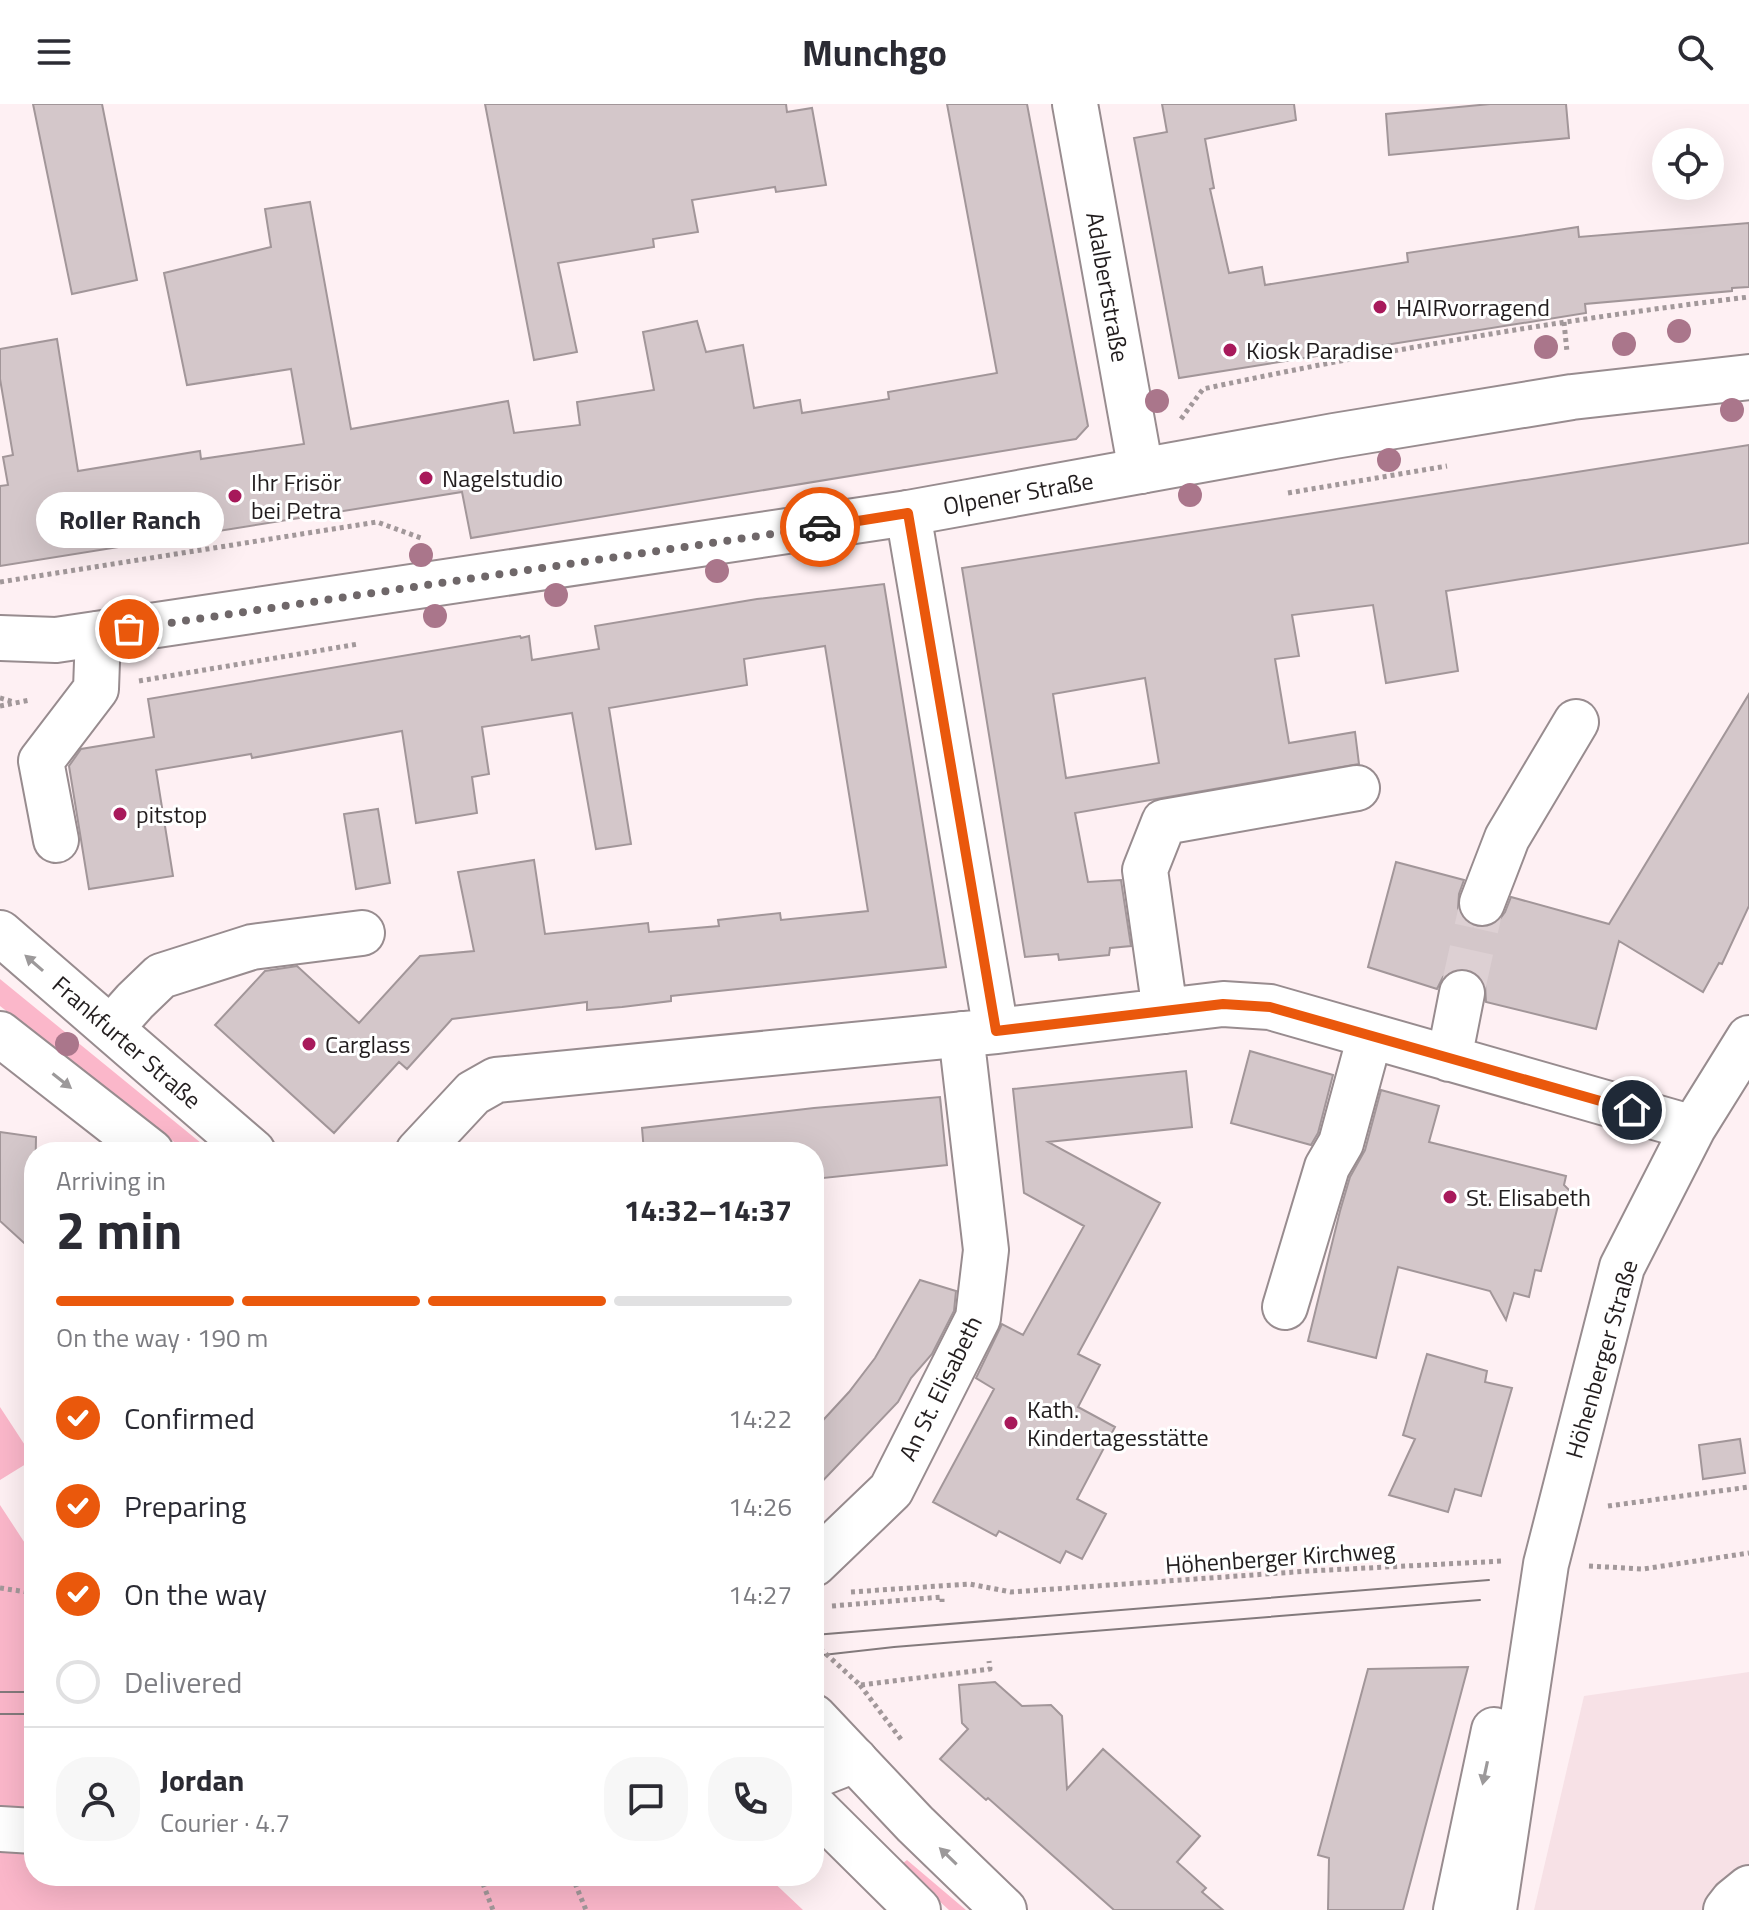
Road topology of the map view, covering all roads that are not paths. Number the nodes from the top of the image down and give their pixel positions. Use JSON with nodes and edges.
{"nodes":[{"id":1,"x":1075,"y":104,"type":"edge"},
{"id":2,"x":1749,"y":377,"type":"edge"},
{"id":3,"x":1141,"y":471,"type":"junction"},
{"id":4,"x":908,"y":513,"type":"junction"},
{"id":5,"x":98,"y":634,"type":"junction"},
{"id":6,"x":0,"y":638,"type":"edge"},
{"id":7,"x":56,"y":640,"type":"junction"},
{"id":8,"x":0,"y":660,"type":"edge"},
{"id":9,"x":1576,"y":722,"type":"dead end"},
{"id":10,"x":1357,"y":788,"type":"dead end"},
{"id":11,"x":56,"y":840,"type":"dead end"},
{"id":12,"x":1482,"y":903,"type":"tunnel mouth"},
{"id":13,"x":0,"y":933,"type":"edge"},
{"id":14,"x":362,"y":933,"type":"dead end"},
{"id":15,"x":1462,"y":993,"type":"tunnel mouth"},
{"id":16,"x":1165,"y":1011,"type":"junction"},
{"id":17,"x":111,"y":1028,"type":"junction"},
{"id":18,"x":979,"y":1032,"type":"junction"},
{"id":19,"x":0,"y":1034,"type":"edge"},
{"id":20,"x":1370,"y":1036,"type":"junction"},
{"id":21,"x":1749,"y":1038,"type":"edge"},
{"id":22,"x":1449,"y":1059,"type":"junction"},
{"id":23,"x":1693,"y":1128,"type":"junction"},
{"id":24,"x":138,"y":1142,"type":"edge"},
{"id":25,"x":242,"y":1142,"type":"edge"},
{"id":26,"x":427,"y":1142,"type":"edge"},
{"id":27,"x":1285,"y":1307,"type":"dead end"},
{"id":28,"x":1546,"y":1564,"type":"junction"},
{"id":29,"x":830,"y":1578,"type":"edge"},
{"id":30,"x":824,"y":1727,"type":"edge"},
{"id":31,"x":855,"y":1760,"type":"junction"},
{"id":32,"x":824,"y":1772,"type":"edge"},
{"id":33,"x":824,"y":1817,"type":"edge"},
{"id":34,"x":0,"y":1829,"type":"edge"},
{"id":35,"x":24,"y":1830,"type":"edge"},
{"id":36,"x":1749,"y":1888,"type":"edge"},
{"id":37,"x":918,"y":1910,"type":"edge"},
{"id":38,"x":1004,"y":1910,"type":"edge"},
{"id":39,"x":1456,"y":1910,"type":"edge"},
{"id":40,"x":1494,"y":1910,"type":"edge"},
{"id":41,"x":1726,"y":1910,"type":"edge"}],
"edges":[{"from":1,"to":3,"type":"street","name":"Adalbertstraße"},
{"from":2,"to":3,"type":"street","name":"Olpener Straße"},
{"from":3,"to":4,"type":"street","name":"Olpener Straße"},
{"from":4,"to":5,"type":"street","name":"Olpener Straße"},
{"from":4,"to":18,"type":"street","name":"An St. Elisabeth"},
{"from":5,"to":7,"type":"street","name":"Olpener Straße"},
{"from":5,"to":11,"type":"street"},
{"from":6,"to":7,"type":"street","name":"Olpener Straße"},
{"from":7,"to":8,"type":"street"},
{"from":9,"to":12,"type":"street"},
{"from":10,"to":16,"type":"street"},
{"from":17,"to":13,"type":"street","name":"Frankfurter Straße","one_way":true},
{"from":14,"to":17,"type":"street"},
{"from":15,"to":22,"type":"street"},
{"from":16,"to":18,"type":"street"},
{"from":16,"to":20,"type":"street"},
{"from":17,"to":25,"type":"street","name":"Frankfurter Straße"},
{"from":18,"to":26,"type":"street"},
{"from":18,"to":29,"type":"street","name":"An St. Elisabeth"},
{"from":19,"to":24,"type":"street","one_way":true},
{"from":20,"to":22,"type":"street"},
{"from":20,"to":27,"type":"street"},
{"from":21,"to":23,"type":"street","name":"Höhenberger Straße"},
{"from":22,"to":23,"type":"street"},
{"from":23,"to":28,"type":"street","name":"Höhenberger Straße"},
{"from":28,"to":39,"type":"street","name":"Höhenberger Straße","one_way":true},
{"from":28,"to":40,"type":"street","name":"Höhenberger Straße"},
{"from":30,"to":31,"type":"street"},
{"from":31,"to":32,"type":"street"},
{"from":38,"to":31,"type":"street","one_way":true},
{"from":33,"to":37,"type":"street"},
{"from":34,"to":35,"type":"street"},
{"from":36,"to":41,"type":"street"}]}
